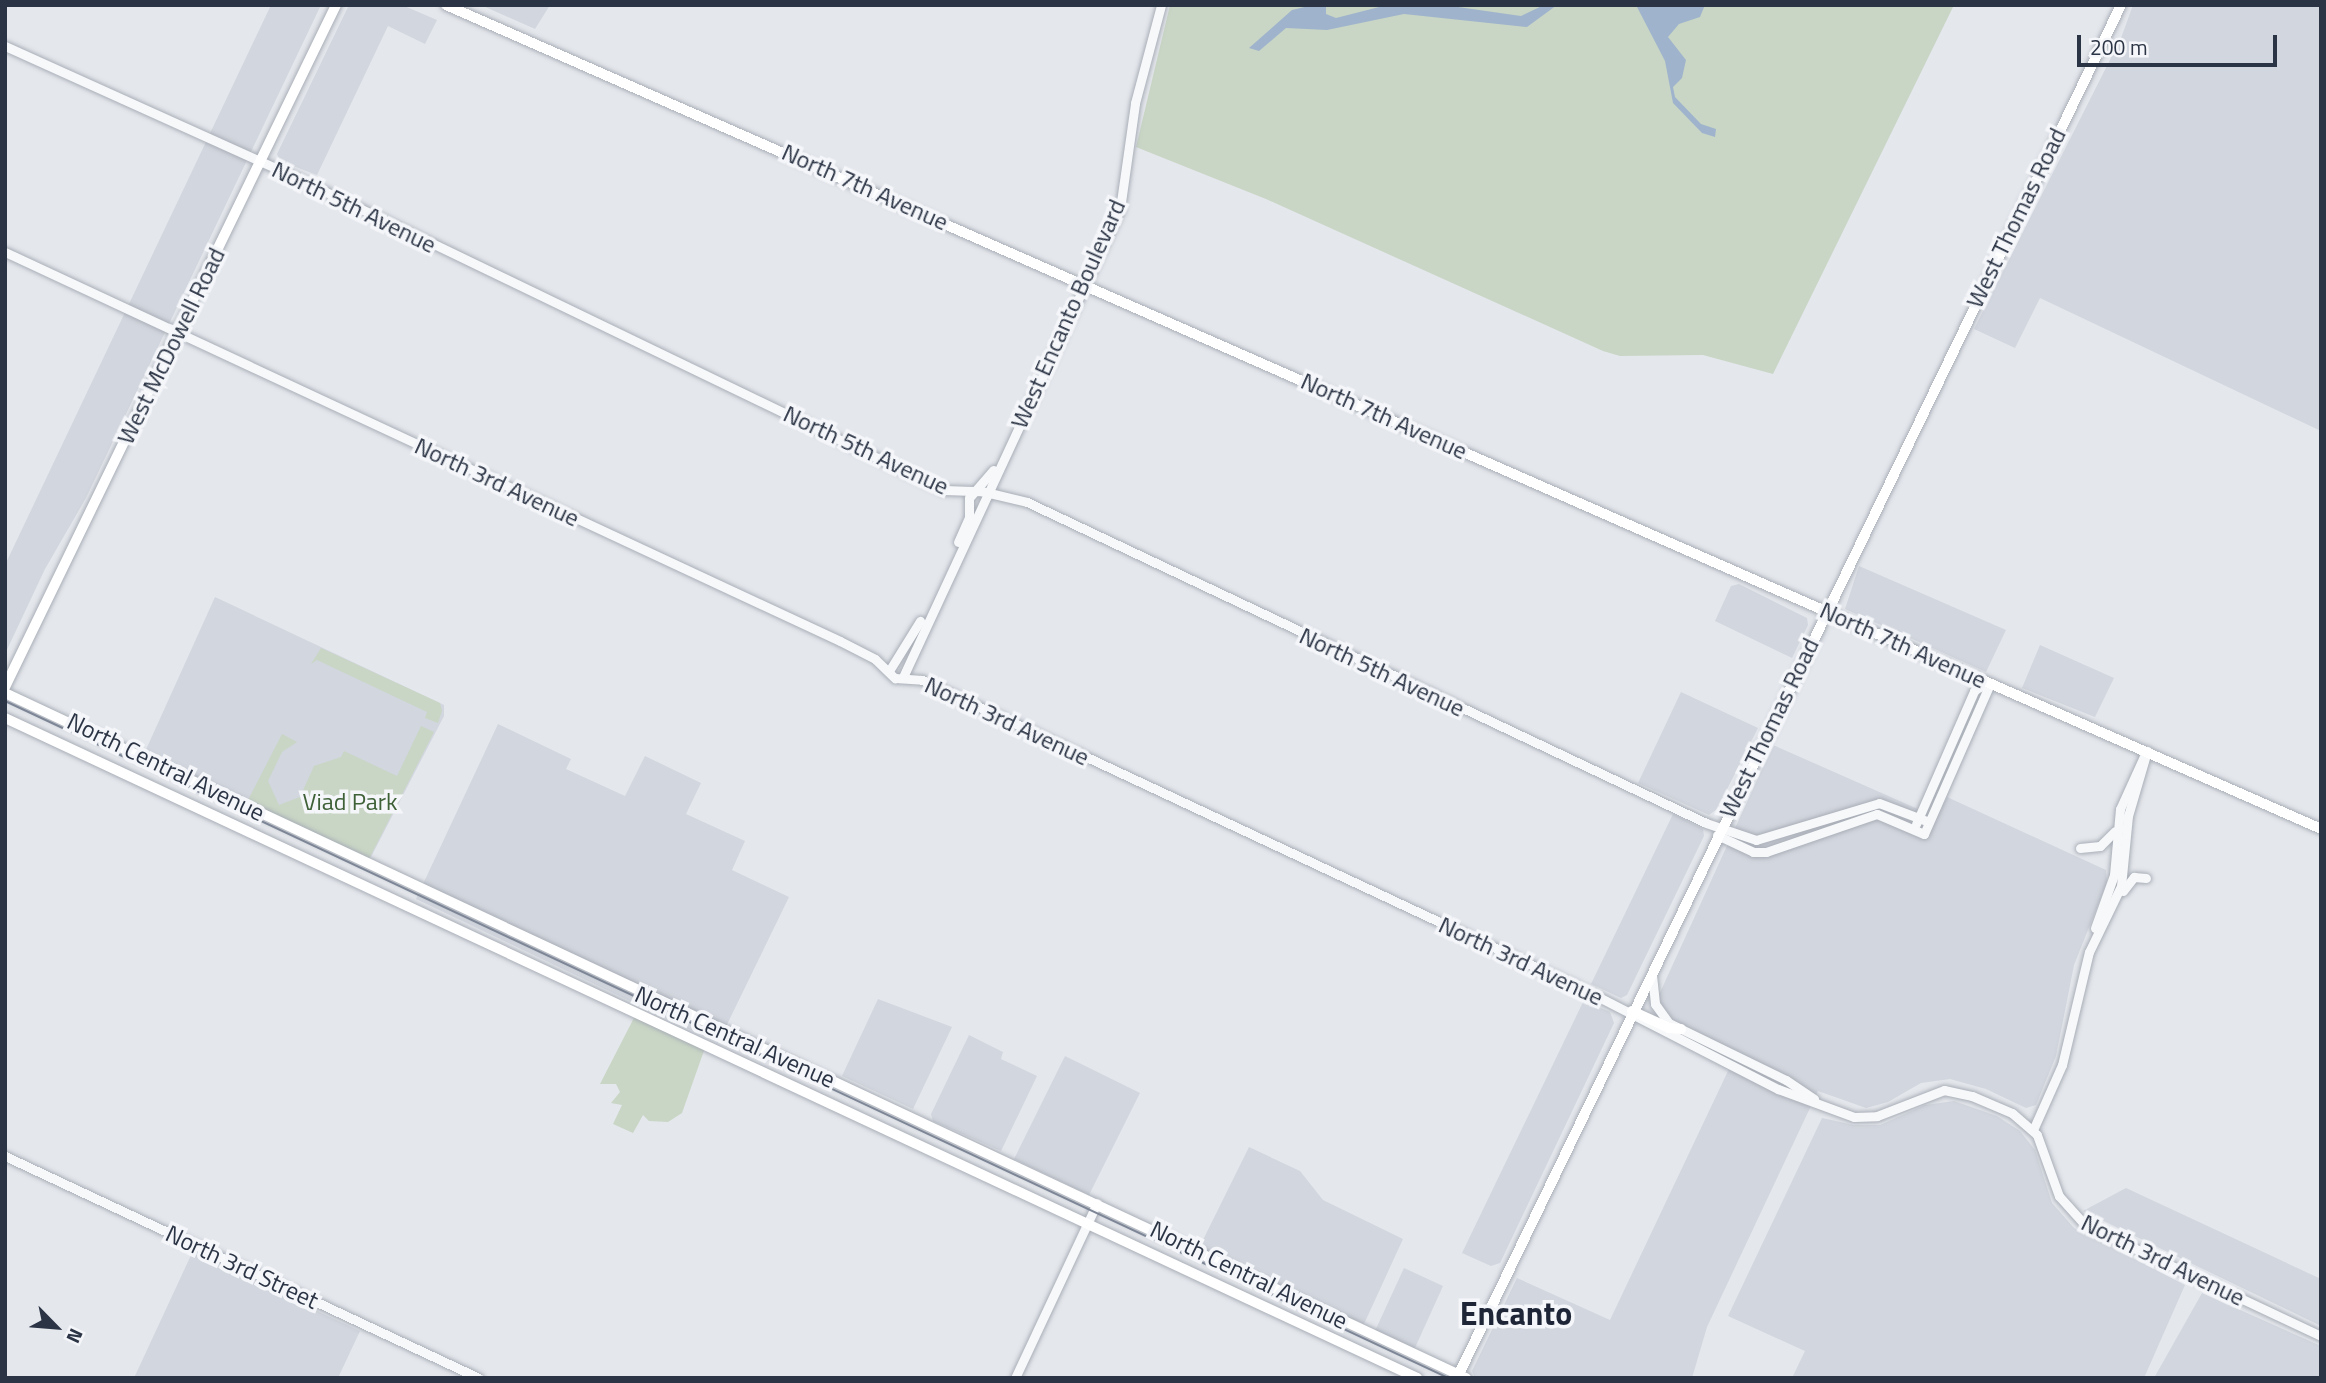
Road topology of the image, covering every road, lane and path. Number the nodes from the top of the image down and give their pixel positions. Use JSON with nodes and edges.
{"nodes":[{"id":1,"x":336,"y":5,"type":"edge"},
{"id":2,"x":446,"y":5,"type":"edge"},
{"id":3,"x":1161,"y":5,"type":"edge"},
{"id":4,"x":2121,"y":5,"type":"edge"},
{"id":5,"x":5,"y":46,"type":"edge"},
{"id":6,"x":259,"y":162,"type":"junction"},
{"id":7,"x":5,"y":252,"type":"edge"},
{"id":8,"x":1086,"y":284,"type":"junction"},
{"id":9,"x":178,"y":331,"type":"junction"},
{"id":10,"x":1002,"y":458,"type":"junction"},
{"id":11,"x":996,"y":477,"type":"junction"},
{"id":12,"x":975,"y":491,"type":"junction"},
{"id":13,"x":988,"y":495,"type":"junction"},
{"id":14,"x":1010,"y":499,"type":"junction"},
{"id":15,"x":1826,"y":611,"type":"junction"},
{"id":16,"x":889,"y":671,"type":"junction"},
{"id":17,"x":903,"y":677,"type":"junction"},
{"id":18,"x":1988,"y":683,"type":"junction"},
{"id":19,"x":5,"y":687,"type":"edge"},
{"id":20,"x":5,"y":693,"type":"edge"},
{"id":21,"x":5,"y":718,"type":"edge"},
{"id":22,"x":2147,"y":751,"type":"junction"},
{"id":23,"x":1846,"y":812,"type":"junction"},
{"id":24,"x":1850,"y":822,"type":"junction"},
{"id":25,"x":1929,"y":822,"type":"junction"},
{"id":26,"x":238,"y":824,"type":"junction"},
{"id":27,"x":1916,"y":825,"type":"junction"},
{"id":28,"x":2116,"y":829,"type":"junction"},
{"id":29,"x":2321,"y":829,"type":"edge"},
{"id":30,"x":1719,"y":832,"type":"junction"},
{"id":31,"x":313,"y":837,"type":"junction"},
{"id":32,"x":2125,"y":842,"type":"junction"},
{"id":33,"x":2080,"y":848,"type":"dead end"},
{"id":34,"x":2121,"y":868,"type":"junction"},
{"id":35,"x":2109,"y":912,"type":"junction"},
{"id":36,"x":2089,"y":952,"type":"junction"},
{"id":37,"x":1652,"y":970,"type":"junction"},
{"id":38,"x":1631,"y":1012,"type":"junction"},
{"id":39,"x":1681,"y":1029,"type":"junction"},
{"id":40,"x":1821,"y":1105,"type":"junction"},
{"id":41,"x":2033,"y":1130,"type":"junction"},
{"id":42,"x":5,"y":1156,"type":"edge"},
{"id":43,"x":1093,"y":1212,"type":"junction"},
{"id":44,"x":2321,"y":1336,"type":"edge"},
{"id":45,"x":1460,"y":1377,"type":"edge"},
{"id":46,"x":479,"y":1378,"type":"edge"},
{"id":47,"x":1015,"y":1378,"type":"edge"},
{"id":48,"x":1417,"y":1378,"type":"edge"}],
"edges":[{"from":1,"to":6,"type":"main road","name":"West McDowell Road"},
{"from":2,"to":8,"type":"main road","name":"North 7th Avenue"},
{"from":3,"to":8,"type":"street","name":"West Encanto Boulevard"},
{"from":4,"to":15,"type":"main road","name":"West Thomas Road"},
{"from":5,"to":6,"type":"street","name":"North 5th Avenue"},
{"from":6,"to":9,"type":"main road","name":"West McDowell Road"},
{"from":6,"to":12,"type":"street","name":"North 5th Avenue"},
{"from":7,"to":9,"type":"street","name":"North 3rd Avenue"},
{"from":8,"to":10,"type":"street","name":"West Encanto Boulevard"},
{"from":8,"to":15,"type":"main road","name":"North 7th Avenue"},
{"from":9,"to":16,"type":"street","name":"North 3rd Avenue"},
{"from":9,"to":19,"type":"main road","name":"West McDowell Road"},
{"from":10,"to":11,"type":"street","name":"West Encanto Boulevard"},
{"from":10,"to":12,"type":"street","name":"West Encanto Boulevard"},
{"from":11,"to":13,"type":"street","name":"West Encanto Boulevard"},
{"from":11,"to":14,"type":"street"},
{"from":12,"to":13,"type":"street","name":"North 5th Avenue"},
{"from":12,"to":16,"type":"street","name":"West Encanto Boulevard"},
{"from":13,"to":14,"type":"street","name":"North 5th Avenue"},
{"from":13,"to":17,"type":"street","name":"West Encanto Boulevard"},
{"from":14,"to":30,"type":"street","name":"North 5th Avenue"},
{"from":15,"to":18,"type":"main road","name":"North 7th Avenue"},
{"from":15,"to":30,"type":"main road","name":"West Thomas Road"},
{"from":16,"to":17,"type":"street","name":"North 3rd Avenue"},
{"from":17,"to":38,"type":"street","name":"North 3rd Avenue"},
{"from":18,"to":22,"type":"main road","name":"North 7th Avenue"},
{"from":18,"to":25,"type":"street"},
{"from":18,"to":27,"type":"street"},
{"from":20,"to":31,"type":"main road","name":"North Central Avenue"},
{"from":21,"to":26,"type":"main road","name":"North Central Avenue"},
{"from":22,"to":28,"type":"street"},
{"from":22,"to":29,"type":"main road","name":"North 7th Avenue"},
{"from":22,"to":32,"type":"street"},
{"from":23,"to":24,"type":"street"},
{"from":23,"to":27,"type":"street","name":"North 5th Avenue"},
{"from":23,"to":30,"type":"street","name":"North 5th Avenue"},
{"from":24,"to":27,"type":"street","name":"North 5th Avenue"},
{"from":24,"to":30,"type":"street","name":"North 5th Avenue"},
{"from":25,"to":27,"type":"street","name":"North 5th Avenue"},
{"from":25,"to":27,"type":"street","name":"North 5th Avenue"},
{"from":26,"to":31,"type":"main road"},
{"from":26,"to":43,"type":"main road","name":"North Central Avenue"},
{"from":28,"to":33,"type":"street"},
{"from":28,"to":34,"type":"street"},
{"from":30,"to":37,"type":"main road","name":"West Thomas Road"},
{"from":31,"to":43,"type":"main road","name":"North Central Avenue"},
{"from":32,"to":34,"type":"street"},
{"from":32,"to":35,"type":"street"},
{"from":34,"to":35,"type":"street"},
{"from":34,"to":36,"type":"street"},
{"from":35,"to":36,"type":"street"},
{"from":36,"to":41,"type":"street"},
{"from":37,"to":38,"type":"main road","name":"West Thomas Road"},
{"from":37,"to":39,"type":"street","name":"North 3rd Avenue"},
{"from":38,"to":39,"type":"main road"},
{"from":38,"to":40,"type":"street","name":"North 3rd Avenue"},
{"from":38,"to":45,"type":"main road","name":"West Thomas Road"},
{"from":39,"to":40,"type":"street","name":"North 3rd Avenue"},
{"from":40,"to":41,"type":"street","name":"North 3rd Avenue"},
{"from":41,"to":44,"type":"street","name":"North 3rd Avenue"},
{"from":42,"to":46,"type":"street","name":"North 3rd Street"},
{"from":43,"to":45,"type":"main road","name":"North Central Avenue"},
{"from":43,"to":47,"type":"street"},
{"from":43,"to":48,"type":"main road","name":"North Central Avenue"}]}
